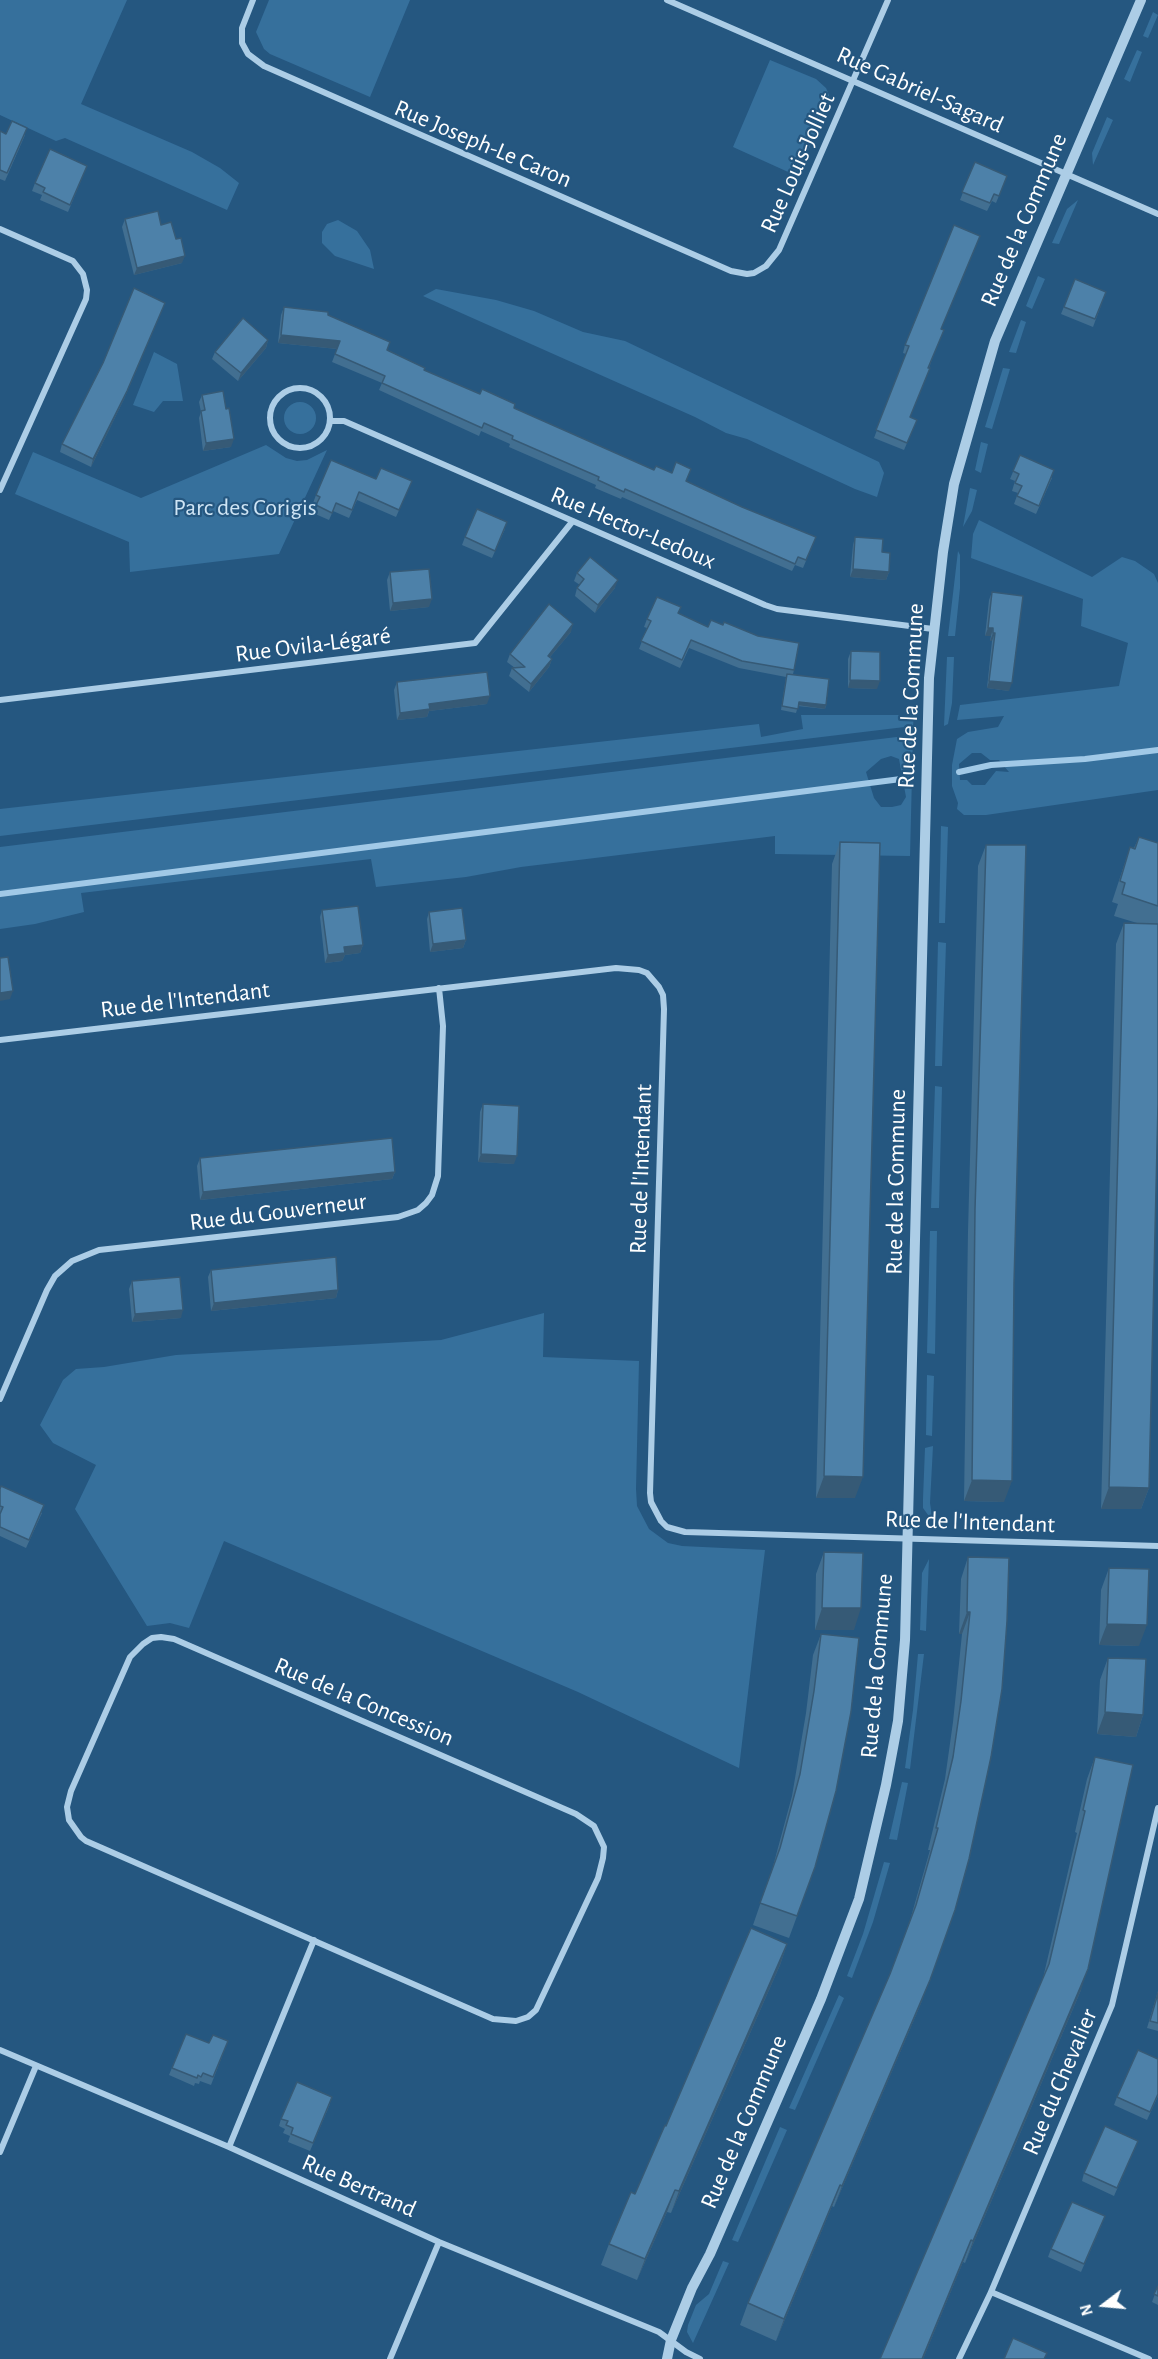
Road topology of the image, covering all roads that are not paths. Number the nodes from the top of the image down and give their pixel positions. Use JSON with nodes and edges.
{"nodes":[{"id":1,"x":253,"y":0,"type":"edge"},
{"id":2,"x":667,"y":0,"type":"edge"},
{"id":3,"x":888,"y":0,"type":"edge"},
{"id":4,"x":1142,"y":0,"type":"edge"},
{"id":5,"x":854,"y":80,"type":"junction"},
{"id":6,"x":1066,"y":173,"type":"junction"},
{"id":7,"x":1158,"y":214,"type":"edge"},
{"id":8,"x":0,"y":229,"type":"edge"},
{"id":9,"x":761,"y":270,"type":"joint"},
{"id":10,"x":330,"y":421,"type":"junction"},
{"id":11,"x":0,"y":464,"type":"edge"},
{"id":12,"x":9,"y":468,"type":"junction"},
{"id":13,"x":0,"y":490,"type":"edge"},
{"id":14,"x":572,"y":522,"type":"junction"},
{"id":15,"x":933,"y":629,"type":"junction"},
{"id":16,"x":0,"y":700,"type":"edge"},
{"id":17,"x":439,"y":988,"type":"junction"},
{"id":18,"x":0,"y":1040,"type":"edge"},
{"id":19,"x":0,"y":1399,"type":"edge"},
{"id":20,"x":908,"y":1538,"type":"junction"},
{"id":21,"x":1158,"y":1546,"type":"edge"},
{"id":22,"x":1158,"y":1808,"type":"edge"},
{"id":23,"x":315,"y":1940,"type":"junction"},
{"id":24,"x":0,"y":2050,"type":"edge"},
{"id":25,"x":36,"y":2066,"type":"junction"},
{"id":26,"x":229,"y":2146,"type":"junction"},
{"id":27,"x":0,"y":2152,"type":"edge"},
{"id":28,"x":439,"y":2242,"type":"junction"},
{"id":29,"x":991,"y":2292,"type":"junction"},
{"id":30,"x":671,"y":2340,"type":"junction"},
{"id":31,"x":390,"y":2359,"type":"edge"},
{"id":32,"x":667,"y":2359,"type":"edge"},
{"id":33,"x":700,"y":2359,"type":"edge"},
{"id":34,"x":959,"y":2359,"type":"edge"},
{"id":35,"x":1149,"y":2359,"type":"edge"}],
"edges":[{"from":1,"to":9,"type":"street","name":"Rue Joseph-Le Caron"},
{"from":2,"to":5,"type":"street","name":"Rue Gabriel-Sagard"},
{"from":3,"to":5,"type":"street","name":"Rue Louis-Jolliet"},
{"from":4,"to":6,"type":"street","name":"Rue de la Commune"},
{"from":5,"to":6,"type":"street","name":"Rue Gabriel-Sagard"},
{"from":5,"to":9,"type":"street","name":"Rue Louis-Jolliet"},
{"from":6,"to":7,"type":"street","name":"Rue Gabriel-Sagard"},
{"from":6,"to":15,"type":"street","name":"Rue de la Commune"},
{"from":8,"to":12,"type":"street"},
{"from":10,"to":10,"type":"street"},
{"from":10,"to":14,"type":"street","name":"Rue Hector-Ledoux"},
{"from":11,"to":12,"type":"street"},
{"from":12,"to":13,"type":"street"},
{"from":14,"to":15,"type":"street","name":"Rue Hector-Ledoux"},
{"from":14,"to":16,"type":"street","name":"Rue Ovila-Légaré"},
{"from":15,"to":20,"type":"street","name":"Rue de la Commune"},
{"from":17,"to":18,"type":"street","name":"Rue de l'Intendant"},
{"from":17,"to":19,"type":"street","name":"Rue du Gouverneur"},
{"from":17,"to":20,"type":"street","name":"Rue de l'Intendant"},
{"from":20,"to":21,"type":"street","name":"Rue de l'Intendant"},
{"from":20,"to":30,"type":"street","name":"Rue de la Commune"},
{"from":22,"to":29,"type":"street","name":"Rue du Chevalier"},
{"from":23,"to":23,"type":"street","name":"Rue de la Concession"},
{"from":23,"to":26,"type":"street"},
{"from":24,"to":25,"type":"street","name":"Rue Bertrand"},
{"from":25,"to":26,"type":"street","name":"Rue Bertrand"},
{"from":25,"to":27,"type":"street"},
{"from":26,"to":28,"type":"street","name":"Rue Bertrand"},
{"from":28,"to":30,"type":"street","name":"Rue Bertrand"},
{"from":28,"to":31,"type":"street"},
{"from":29,"to":34,"type":"street","name":"Rue du Chevalier"},
{"from":29,"to":35,"type":"street"},
{"from":30,"to":32,"type":"street","name":"Rue de la Commune"},
{"from":30,"to":33,"type":"street","name":"Rue Bertrand"}]}
